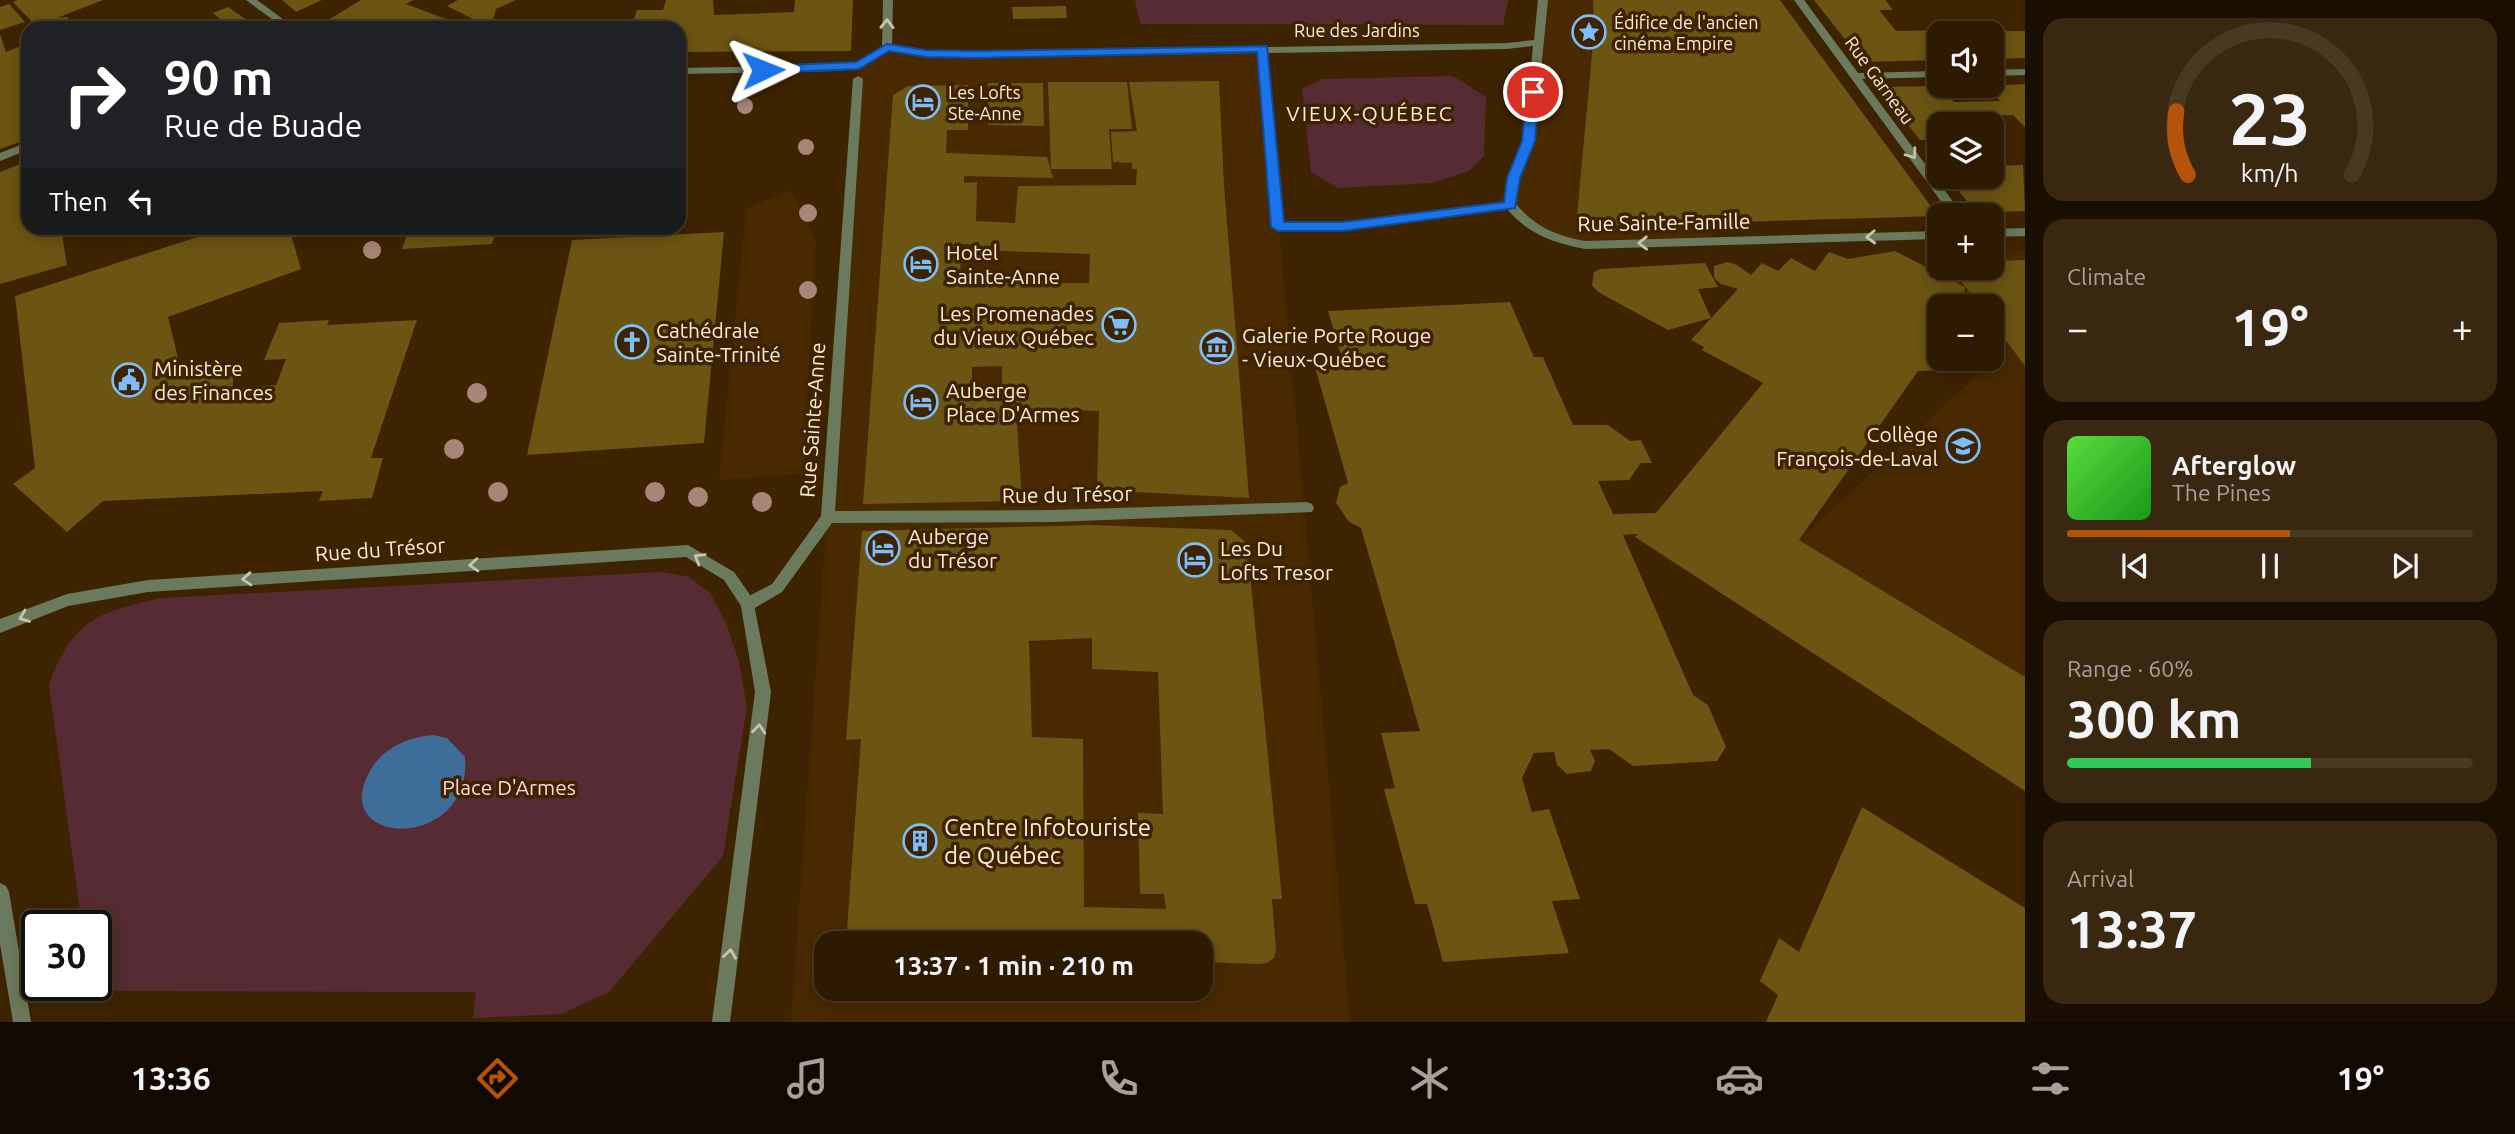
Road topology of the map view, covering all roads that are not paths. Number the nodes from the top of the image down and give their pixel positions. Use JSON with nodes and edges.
{"nodes":[{"id":1,"x":251,"y":0,"type":"edge"},
{"id":2,"x":888,"y":0,"type":"edge"},
{"id":3,"x":1543,"y":0,"type":"edge"},
{"id":4,"x":1799,"y":0,"type":"edge"},
{"id":5,"x":280,"y":21,"type":"edge"},
{"id":6,"x":1538,"y":43,"type":"junction"},
{"id":7,"x":887,"y":47,"type":"junction"},
{"id":8,"x":1263,"y":48,"type":"junction"},
{"id":9,"x":686,"y":71,"type":"edge"},
{"id":10,"x":2025,"y":72,"type":"edge"},
{"id":11,"x":2004,"y":73,"type":"edge"},
{"id":12,"x":1927,"y":74,"type":"edge"},
{"id":13,"x":1854,"y":76,"type":"junction"},
{"id":14,"x":858,"y":79,"type":"dead end"},
{"id":15,"x":21,"y":149,"type":"edge"},
{"id":16,"x":0,"y":157,"type":"edge"},
{"id":17,"x":1948,"y":203,"type":"edge"},
{"id":18,"x":1510,"y":205,"type":"junction"},
{"id":19,"x":2025,"y":232,"type":"edge"},
{"id":20,"x":2004,"y":233,"type":"edge"},
{"id":21,"x":1927,"y":235,"type":"edge"},
{"id":22,"x":1307,"y":508,"type":"dead end"},
{"id":23,"x":828,"y":517,"type":"junction"},
{"id":24,"x":748,"y":604,"type":"junction"},
{"id":25,"x":0,"y":626,"type":"edge"},
{"id":26,"x":0,"y":892,"type":"edge"},
{"id":27,"x":22,"y":1022,"type":"edge"},
{"id":28,"x":721,"y":1022,"type":"edge"}],
"edges":[{"from":1,"to":5,"type":"street"},
{"from":7,"to":2,"type":"street","one_way":true},
{"from":3,"to":6,"type":"street"},
{"from":4,"to":13,"type":"street","name":"Rue Garneau"},
{"from":6,"to":8,"type":"street","name":"Rue des Jardins"},
{"from":6,"to":18,"type":"street"},
{"from":7,"to":8,"type":"street","name":"Rue des Jardins"},
{"from":7,"to":9,"type":"street"},
{"from":8,"to":18,"type":"street"},
{"from":10,"to":11,"type":"street"},
{"from":12,"to":13,"type":"street"},
{"from":13,"to":17,"type":"street","name":"Rue Garneau","one_way":true},
{"from":14,"to":23,"type":"street","name":"Rue Sainte-Anne"},
{"from":15,"to":16,"type":"street"},
{"from":21,"to":18,"type":"street","name":"Rue Sainte-Famille","one_way":true},
{"from":19,"to":20,"type":"street"},
{"from":22,"to":23,"type":"street","name":"Rue du Trésor"},
{"from":23,"to":24,"type":"street","name":"Rue Sainte-Anne"},
{"from":24,"to":25,"type":"street","name":"Rue du Trésor","one_way":true},
{"from":28,"to":24,"type":"street","one_way":true},
{"from":26,"to":27,"type":"street"}]}
